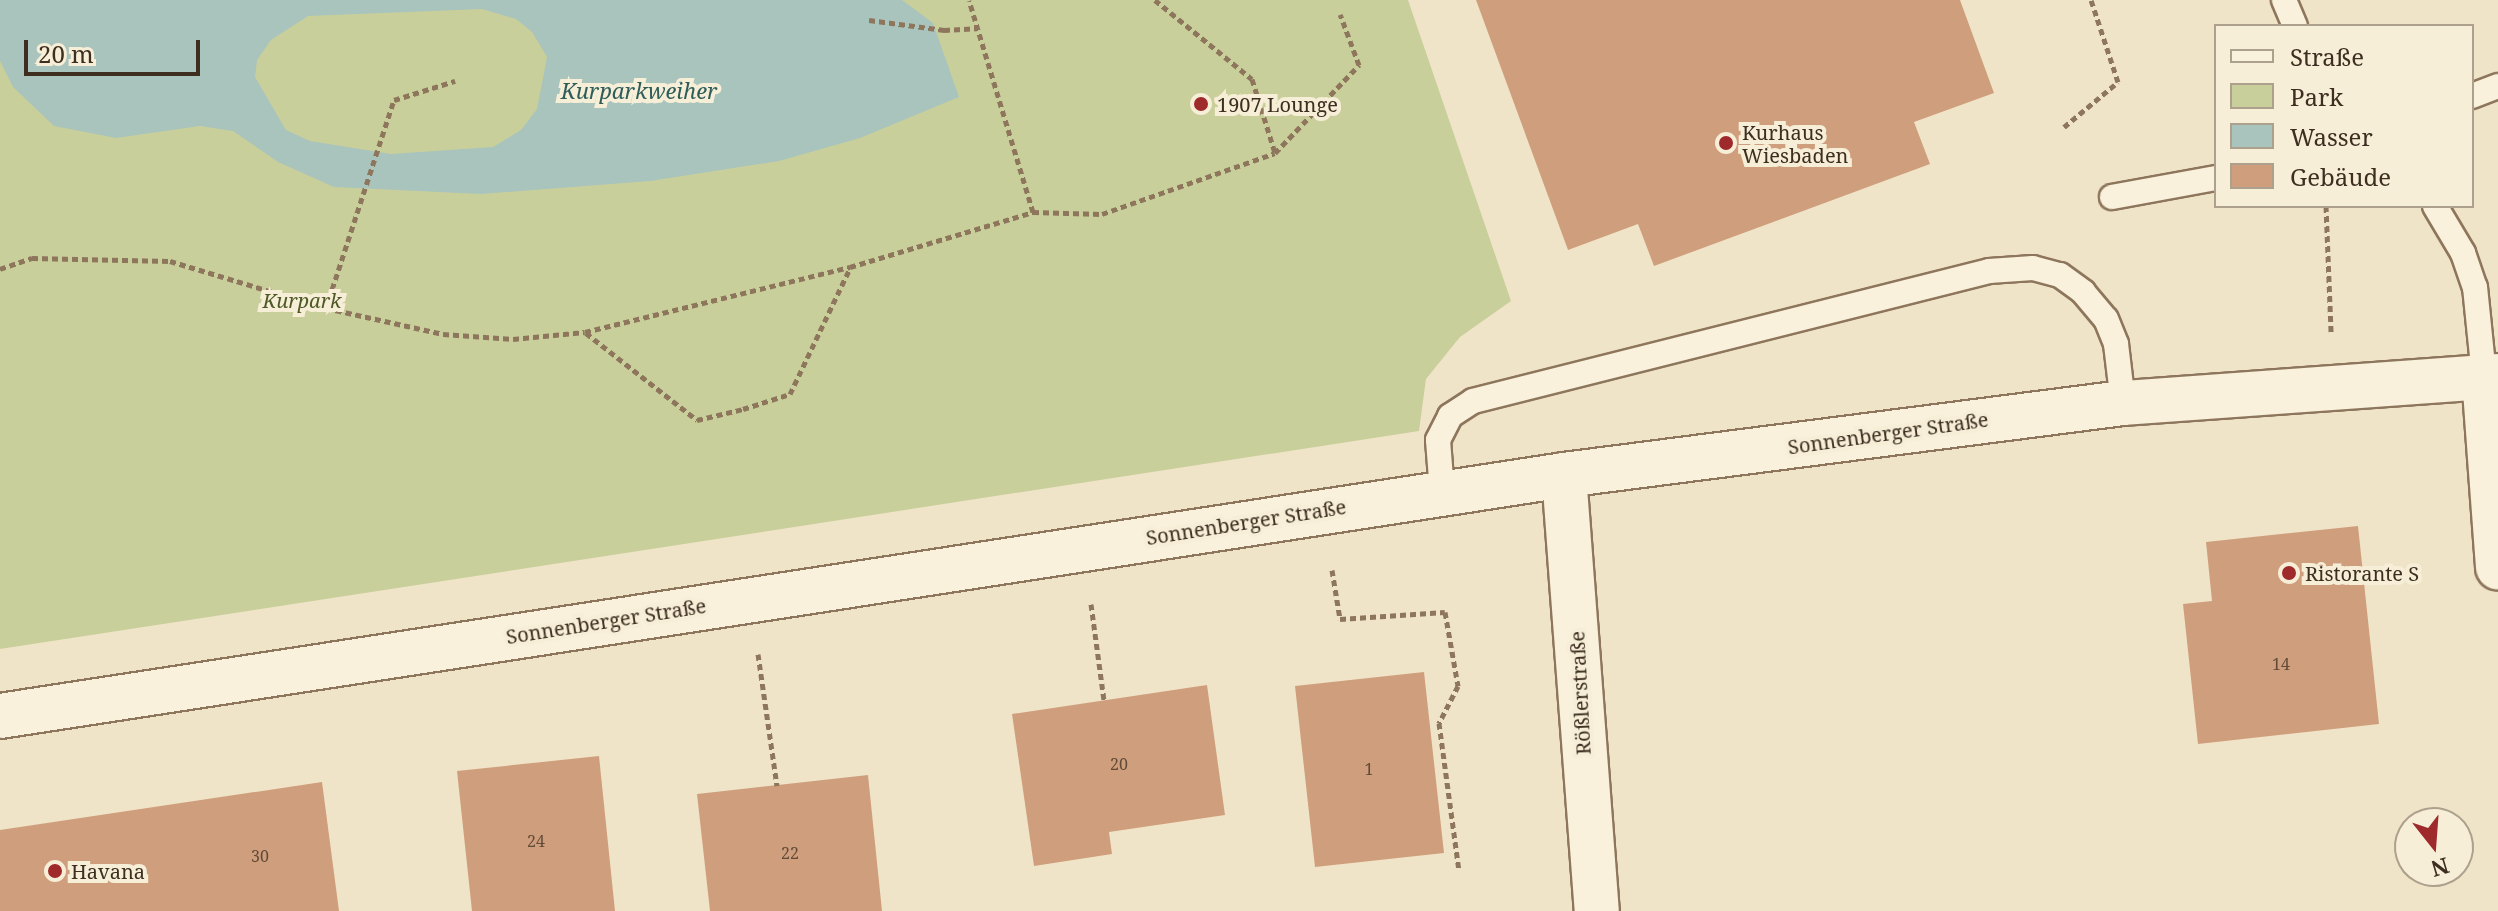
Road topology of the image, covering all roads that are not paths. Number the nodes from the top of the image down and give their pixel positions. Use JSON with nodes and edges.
{"nodes":[{"id":1,"x":2284,"y":0,"type":"edge"},
{"id":2,"x":2294,"y":24,"type":"edge"},
{"id":3,"x":2498,"y":86,"type":"edge"},
{"id":4,"x":2474,"y":95,"type":"edge"},
{"id":5,"x":2214,"y":178,"type":"edge"},
{"id":6,"x":2112,"y":197,"type":"dead end"},
{"id":7,"x":2436,"y":208,"type":"edge"},
{"id":8,"x":2491,"y":376,"type":"edge"},
{"id":9,"x":2123,"y":403,"type":"junction"},
{"id":10,"x":1564,"y":475,"type":"junction"},
{"id":11,"x":1442,"y":492,"type":"junction"},
{"id":12,"x":2498,"y":567,"type":"edge"},
{"id":13,"x":0,"y":716,"type":"edge"},
{"id":14,"x":1597,"y":911,"type":"edge"}],
"edges":[{"from":1,"to":2,"type":"lane"},
{"from":3,"to":4,"type":"lane"},
{"from":5,"to":6,"type":"lane"},
{"from":7,"to":8,"type":"lane"},
{"from":8,"to":9,"type":"main road","name":"Sonnenberger Straße"},
{"from":8,"to":12,"type":"main road"},
{"from":9,"to":10,"type":"main road","name":"Sonnenberger Straße"},
{"from":9,"to":11,"type":"lane"},
{"from":10,"to":11,"type":"main road","name":"Sonnenberger Straße"},
{"from":10,"to":14,"type":"main road","name":"Rößlerstraße"},
{"from":11,"to":13,"type":"main road","name":"Sonnenberger Straße"}]}
